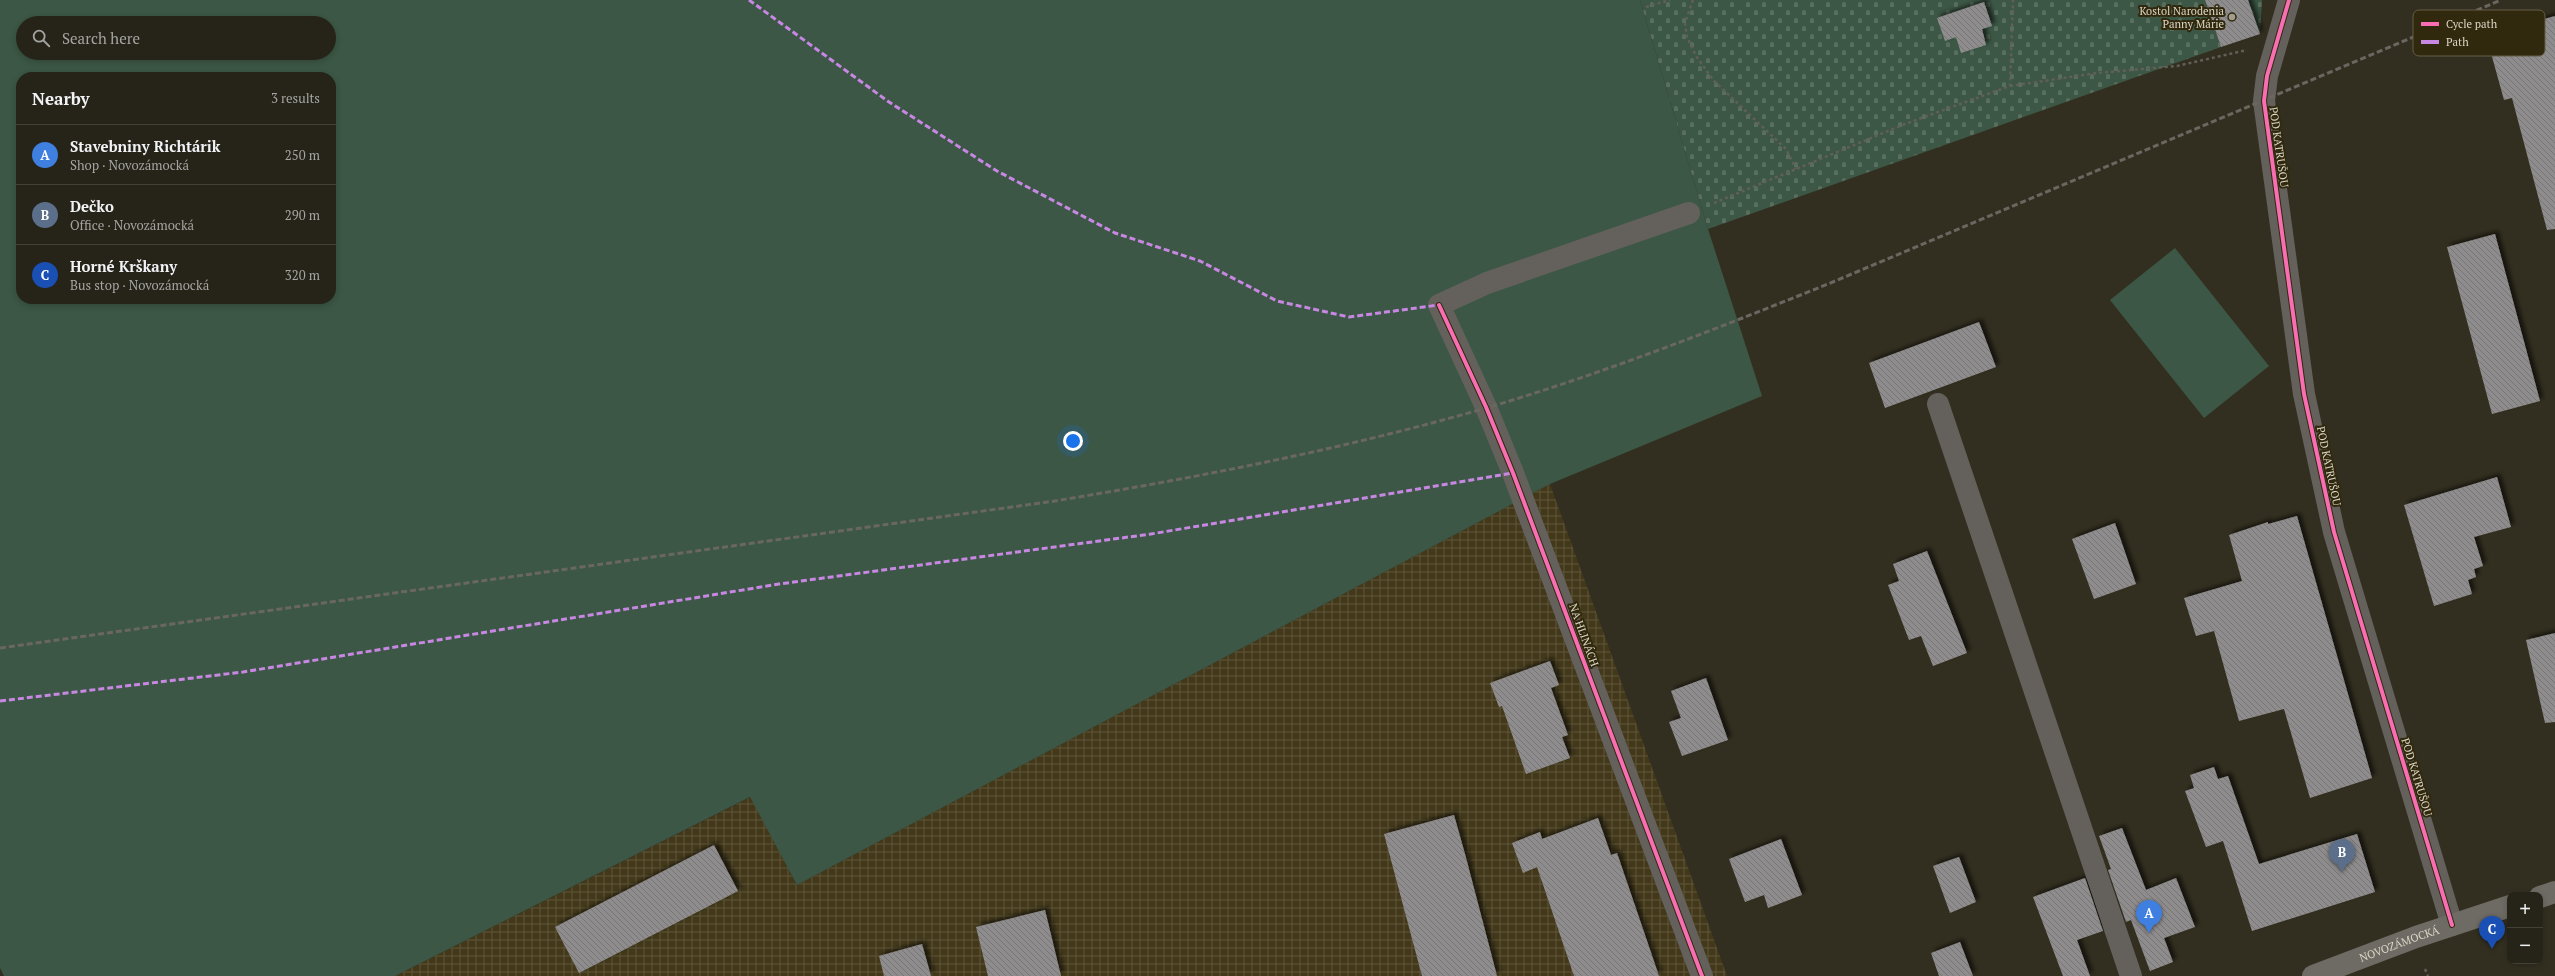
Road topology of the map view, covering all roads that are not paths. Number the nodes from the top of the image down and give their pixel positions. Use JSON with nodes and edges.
{"nodes":[{"id":1,"x":2289,"y":0,"type":"edge"},
{"id":2,"x":1689,"y":214,"type":"road end"},
{"id":3,"x":1938,"y":404,"type":"dead end"},
{"id":4,"x":2555,"y":892,"type":"edge"},
{"id":5,"x":2543,"y":896,"type":"edge"},
{"id":6,"x":2507,"y":907,"type":"edge"},
{"id":7,"x":2452,"y":925,"type":"junction"},
{"id":8,"x":1702,"y":976,"type":"edge"},
{"id":9,"x":2131,"y":976,"type":"edge"},
{"id":10,"x":2313,"y":976,"type":"edge"}],
"edges":[{"from":1,"to":7,"type":"street","name":"POD KATRUŠOU"},
{"from":2,"to":8,"type":"street","name":"NA HLINÁCH"},
{"from":3,"to":9,"type":"street"},
{"from":4,"to":5,"type":"main road"},
{"from":6,"to":7,"type":"main road","name":"NOVOZÁMOCKÁ"},
{"from":7,"to":10,"type":"main road","name":"NOVOZÁMOCKÁ"}]}
